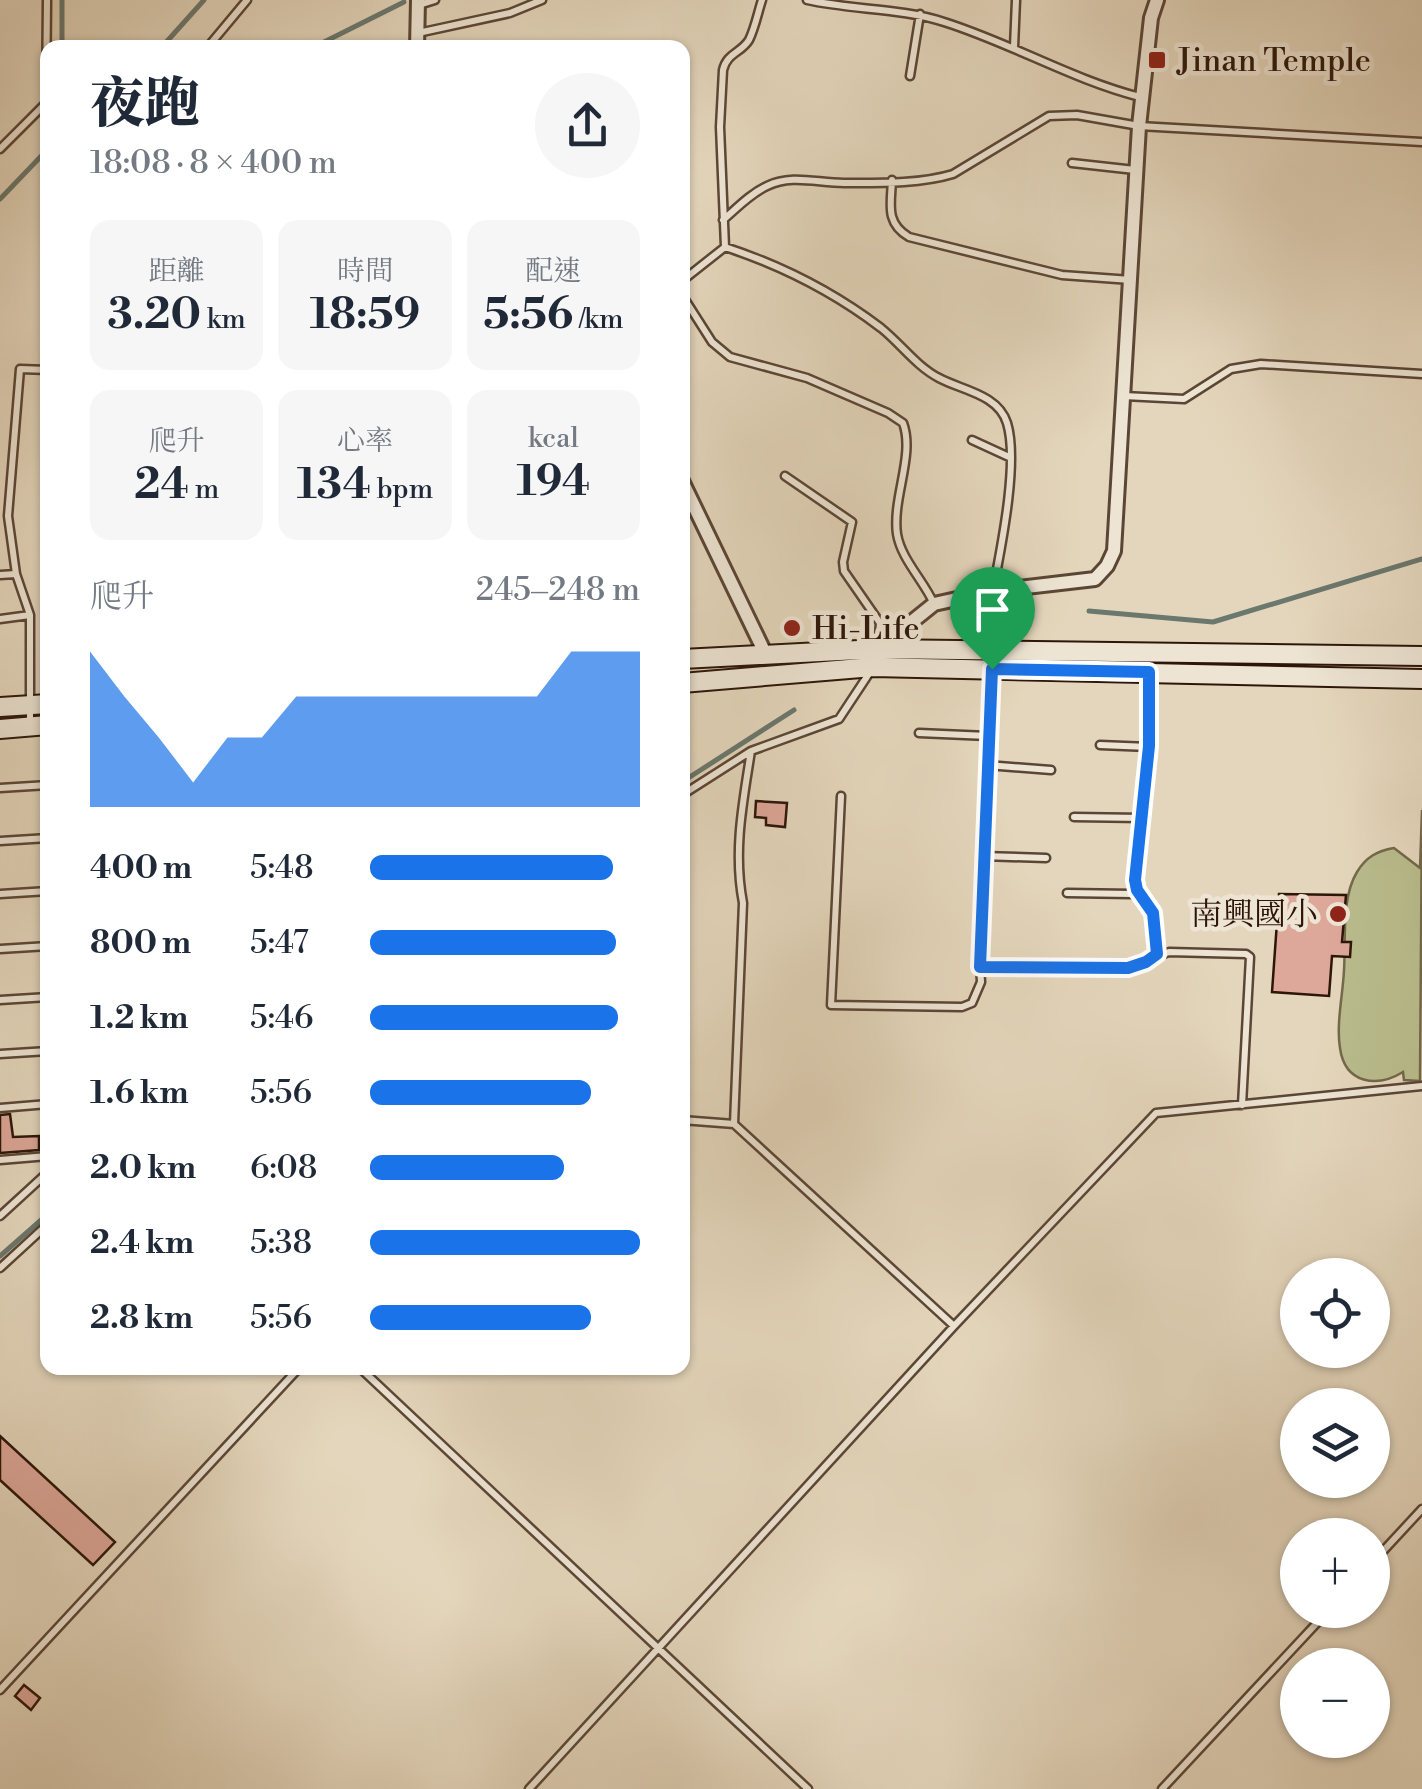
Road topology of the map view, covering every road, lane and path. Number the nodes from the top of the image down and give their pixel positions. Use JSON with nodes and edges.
{"nodes":[{"id":1,"x":47,"y":0,"type":"edge"},
{"id":2,"x":248,"y":0,"type":"edge"},
{"id":3,"x":435,"y":0,"type":"edge"},
{"id":4,"x":542,"y":0,"type":"edge"},
{"id":5,"x":762,"y":0,"type":"edge"},
{"id":6,"x":807,"y":0,"type":"edge"},
{"id":7,"x":889,"y":0,"type":"edge"},
{"id":8,"x":1016,"y":0,"type":"edge"},
{"id":9,"x":1157,"y":0,"type":"edge"},
{"id":10,"x":418,"y":3,"type":"edge"},
{"id":11,"x":886,"y":13,"type":"junction"},
{"id":12,"x":920,"y":14,"type":"junction"},
{"id":13,"x":47,"y":40,"type":"edge"},
{"id":14,"x":214,"y":40,"type":"edge"},
{"id":15,"x":417,"y":40,"type":"edge"},
{"id":16,"x":1014,"y":47,"type":"junction"},
{"id":17,"x":910,"y":76,"type":"dead end"},
{"id":18,"x":1141,"y":97,"type":"junction"},
{"id":19,"x":40,"y":110,"type":"edge"},
{"id":20,"x":1138,"y":126,"type":"junction"},
{"id":21,"x":1422,"y":142,"type":"edge"},
{"id":22,"x":0,"y":149,"type":"edge"},
{"id":23,"x":1072,"y":164,"type":"dead end"},
{"id":24,"x":1136,"y":170,"type":"junction"},
{"id":25,"x":892,"y":180,"type":"junction"},
{"id":26,"x":723,"y":220,"type":"junction"},
{"id":27,"x":725,"y":247,"type":"junction"},
{"id":28,"x":690,"y":277,"type":"edge"},
{"id":29,"x":1130,"y":280,"type":"junction"},
{"id":30,"x":690,"y":308,"type":"edge"},
{"id":31,"x":40,"y":369,"type":"edge"},
{"id":32,"x":1422,"y":374,"type":"edge"},
{"id":33,"x":1124,"y":396,"type":"junction"},
{"id":34,"x":972,"y":440,"type":"dead end"},
{"id":35,"x":1010,"y":457,"type":"junction"},
{"id":36,"x":785,"y":476,"type":"dead end"},
{"id":37,"x":690,"y":498,"type":"edge"},
{"id":38,"x":16,"y":574,"type":"junction"},
{"id":39,"x":0,"y":575,"type":"edge"},
{"id":40,"x":993,"y":591,"type":"junction"},
{"id":41,"x":934,"y":604,"type":"junction"},
{"id":42,"x":30,"y":615,"type":"junction"},
{"id":43,"x":0,"y":619,"type":"edge"},
{"id":44,"x":765,"y":653,"type":"junction"},
{"id":45,"x":1422,"y":656,"type":"edge"},
{"id":46,"x":690,"y":658,"type":"edge"},
{"id":47,"x":876,"y":658,"type":"junction"},
{"id":48,"x":992,"y":669,"type":"junction"},
{"id":49,"x":1149,"y":672,"type":"junction"},
{"id":50,"x":1422,"y":679,"type":"edge"},
{"id":51,"x":690,"y":682,"type":"edge"},
{"id":52,"x":40,"y":704,"type":"edge"},
{"id":53,"x":27,"y":705,"type":"junction"},
{"id":54,"x":0,"y":707,"type":"edge"},
{"id":55,"x":39,"y":726,"type":"edge"},
{"id":56,"x":0,"y":728,"type":"edge"},
{"id":57,"x":919,"y":733,"type":"dead end"},
{"id":58,"x":988,"y":736,"type":"junction"},
{"id":59,"x":1100,"y":745,"type":"dead end"},
{"id":60,"x":1149,"y":746,"type":"junction"},
{"id":61,"x":751,"y":751,"type":"junction"},
{"id":62,"x":986,"y":765,"type":"junction"},
{"id":63,"x":1051,"y":770,"type":"dead end"},
{"id":64,"x":40,"y":786,"type":"edge"},
{"id":65,"x":0,"y":788,"type":"edge"},
{"id":66,"x":690,"y":790,"type":"edge"},
{"id":67,"x":842,"y":796,"type":"dead end"},
{"id":68,"x":1074,"y":817,"type":"dead end"},
{"id":69,"x":1142,"y":818,"type":"junction"},
{"id":70,"x":40,"y":838,"type":"edge"},
{"id":71,"x":0,"y":841,"type":"edge"},
{"id":72,"x":982,"y":856,"type":"junction"},
{"id":73,"x":1046,"y":858,"type":"dead end"},
{"id":74,"x":1137,"y":890,"type":"junction"},
{"id":75,"x":40,"y":892,"type":"edge"},
{"id":76,"x":1067,"y":893,"type":"dead end"},
{"id":77,"x":0,"y":894,"type":"edge"},
{"id":78,"x":40,"y":946,"type":"edge"},
{"id":79,"x":0,"y":949,"type":"edge"},
{"id":80,"x":1157,"y":954,"type":"junction"},
{"id":81,"x":980,"y":967,"type":"junction"},
{"id":82,"x":40,"y":998,"type":"edge"},
{"id":83,"x":0,"y":1000,"type":"edge"},
{"id":84,"x":40,"y":1051,"type":"edge"},
{"id":85,"x":0,"y":1054,"type":"edge"},
{"id":86,"x":1422,"y":1086,"type":"edge"},
{"id":87,"x":1242,"y":1104,"type":"junction"},
{"id":88,"x":40,"y":1105,"type":"edge"},
{"id":89,"x":0,"y":1108,"type":"edge"},
{"id":90,"x":690,"y":1121,"type":"edge"},
{"id":91,"x":734,"y":1124,"type":"junction"},
{"id":92,"x":40,"y":1157,"type":"edge"},
{"id":93,"x":0,"y":1160,"type":"edge"},
{"id":94,"x":40,"y":1179,"type":"edge"},
{"id":95,"x":0,"y":1216,"type":"edge"},
{"id":96,"x":40,"y":1231,"type":"edge"},
{"id":97,"x":0,"y":1268,"type":"edge"},
{"id":98,"x":954,"y":1326,"type":"junction"},
{"id":99,"x":292,"y":1375,"type":"edge"},
{"id":100,"x":368,"y":1375,"type":"edge"},
{"id":101,"x":1422,"y":1510,"type":"edge"},
{"id":102,"x":1390,"y":1544,"type":"edge"},
{"id":103,"x":1311,"y":1628,"type":"edge"},
{"id":104,"x":659,"y":1647,"type":"junction"},
{"id":105,"x":0,"y":1690,"type":"edge"},
{"id":106,"x":529,"y":1789,"type":"edge"},
{"id":107,"x":808,"y":1789,"type":"edge"},
{"id":108,"x":1162,"y":1789,"type":"edge"}],
"edges":[{"from":1,"to":13,"type":"lane"},
{"from":2,"to":14,"type":"lane"},
{"from":3,"to":10,"type":"lane"},
{"from":4,"to":15,"type":"lane"},
{"from":5,"to":26,"type":"lane"},
{"from":6,"to":11,"type":"lane"},
{"from":7,"to":11,"type":"lane"},
{"from":8,"to":16,"type":"lane"},
{"from":9,"to":18,"type":"street"},
{"from":10,"to":15,"type":"street"},
{"from":11,"to":12,"type":"lane"},
{"from":12,"to":16,"type":"lane"},
{"from":12,"to":17,"type":"lane"},
{"from":16,"to":18,"type":"lane"},
{"from":18,"to":20,"type":"street"},
{"from":19,"to":22,"type":"lane"},
{"from":20,"to":21,"type":"lane"},
{"from":20,"to":24,"type":"street"},
{"from":20,"to":25,"type":"lane"},
{"from":23,"to":24,"type":"lane"},
{"from":24,"to":29,"type":"street"},
{"from":25,"to":26,"type":"lane"},
{"from":25,"to":29,"type":"lane"},
{"from":26,"to":27,"type":"lane"},
{"from":27,"to":28,"type":"lane"},
{"from":27,"to":35,"type":"lane"},
{"from":29,"to":33,"type":"street"},
{"from":30,"to":41,"type":"lane"},
{"from":31,"to":38,"type":"lane"},
{"from":32,"to":33,"type":"lane"},
{"from":33,"to":40,"type":"street"},
{"from":34,"to":35,"type":"lane"},
{"from":35,"to":40,"type":"lane"},
{"from":36,"to":47,"type":"lane"},
{"from":37,"to":44,"type":"street"},
{"from":38,"to":39,"type":"lane"},
{"from":38,"to":42,"type":"lane"},
{"from":40,"to":41,"type":"street"},
{"from":41,"to":47,"type":"street"},
{"from":42,"to":43,"type":"lane"},
{"from":42,"to":53,"type":"lane"},
{"from":44,"to":46,"type":"main road"},
{"from":44,"to":47,"type":"main road"},
{"from":45,"to":47,"type":"main road"},
{"from":47,"to":48,"type":"main road"},
{"from":47,"to":51,"type":"main road"},
{"from":47,"to":61,"type":"lane"},
{"from":48,"to":49,"type":"main road"},
{"from":48,"to":58,"type":"lane"},
{"from":49,"to":50,"type":"main road"},
{"from":49,"to":60,"type":"lane"},
{"from":52,"to":53,"type":"main road"},
{"from":53,"to":54,"type":"main road"},
{"from":53,"to":55,"type":"lane"},
{"from":55,"to":56,"type":"main road"},
{"from":57,"to":58,"type":"lane"},
{"from":58,"to":62,"type":"lane"},
{"from":59,"to":60,"type":"lane"},
{"from":60,"to":69,"type":"lane"},
{"from":61,"to":66,"type":"lane"},
{"from":61,"to":91,"type":"lane"},
{"from":62,"to":63,"type":"lane"},
{"from":62,"to":72,"type":"lane"},
{"from":64,"to":65,"type":"lane"},
{"from":67,"to":81,"type":"lane"},
{"from":68,"to":69,"type":"lane"},
{"from":69,"to":74,"type":"lane"},
{"from":70,"to":71,"type":"lane"},
{"from":72,"to":73,"type":"lane"},
{"from":72,"to":81,"type":"lane"},
{"from":74,"to":76,"type":"lane"},
{"from":74,"to":80,"type":"lane"},
{"from":75,"to":77,"type":"lane"},
{"from":78,"to":79,"type":"lane"},
{"from":80,"to":81,"type":"lane"},
{"from":80,"to":87,"type":"lane"},
{"from":82,"to":83,"type":"lane"},
{"from":84,"to":85,"type":"lane"},
{"from":86,"to":87,"type":"lane"},
{"from":87,"to":98,"type":"lane"},
{"from":88,"to":89,"type":"lane"},
{"from":90,"to":91,"type":"lane"},
{"from":91,"to":98,"type":"lane"},
{"from":92,"to":93,"type":"lane"},
{"from":94,"to":95,"type":"lane"},
{"from":96,"to":97,"type":"lane"},
{"from":98,"to":104,"type":"lane"},
{"from":99,"to":105,"type":"lane"},
{"from":100,"to":104,"type":"lane"},
{"from":101,"to":102,"type":"lane"},
{"from":103,"to":108,"type":"lane"},
{"from":104,"to":106,"type":"lane"},
{"from":104,"to":107,"type":"lane"}]}
